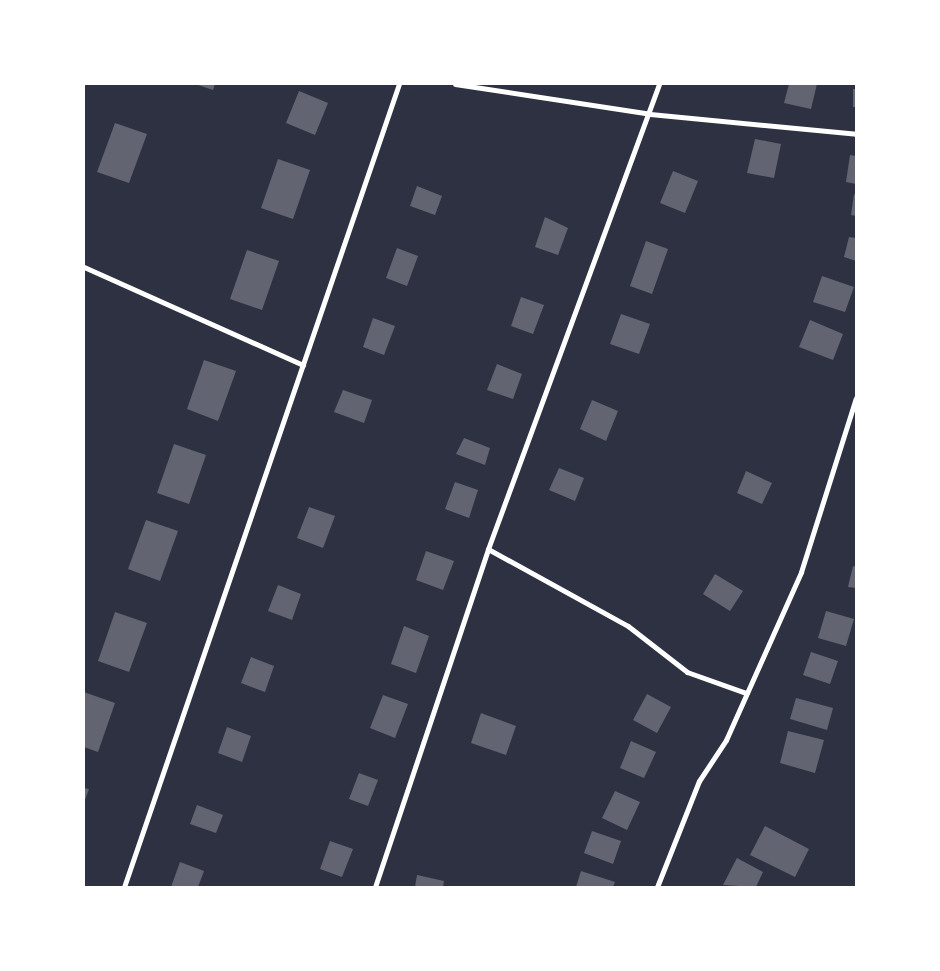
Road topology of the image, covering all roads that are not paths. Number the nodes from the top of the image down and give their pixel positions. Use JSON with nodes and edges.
{"nodes":[{"id":1,"x":400,"y":84,"type":"edge"},
{"id":2,"x":455,"y":84,"type":"edge"},
{"id":3,"x":659,"y":84,"type":"edge"},
{"id":4,"x":650,"y":114,"type":"junction"},
{"id":5,"x":856,"y":134,"type":"edge"},
{"id":6,"x":84,"y":268,"type":"edge"},
{"id":7,"x":303,"y":365,"type":"junction"},
{"id":8,"x":856,"y":398,"type":"edge"},
{"id":9,"x":488,"y":549,"type":"junction"},
{"id":10,"x":746,"y":693,"type":"junction"},
{"id":11,"x":124,"y":887,"type":"edge"},
{"id":12,"x":375,"y":887,"type":"edge"},
{"id":13,"x":657,"y":887,"type":"edge"}],
"edges":[{"from":1,"to":7,"type":"street"},
{"from":2,"to":4,"type":"street"},
{"from":3,"to":4,"type":"street"},
{"from":4,"to":5,"type":"street"},
{"from":4,"to":9,"type":"street"},
{"from":6,"to":7,"type":"street"},
{"from":7,"to":11,"type":"street"},
{"from":8,"to":10,"type":"street"},
{"from":9,"to":10,"type":"street"},
{"from":9,"to":12,"type":"street"},
{"from":10,"to":13,"type":"street"}]}
